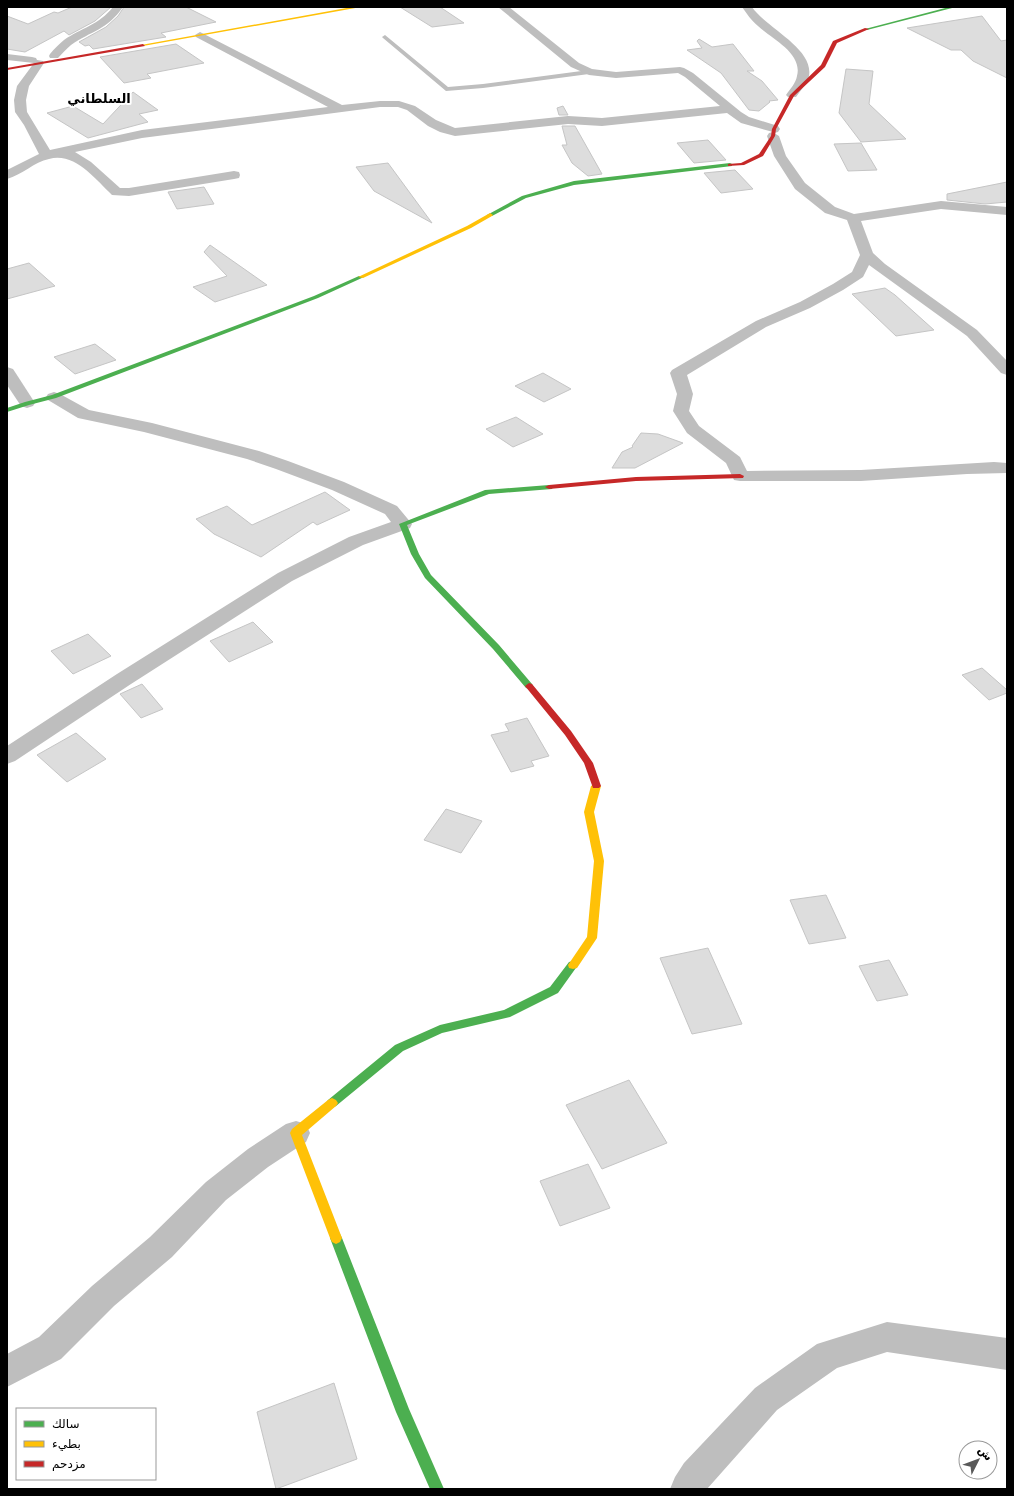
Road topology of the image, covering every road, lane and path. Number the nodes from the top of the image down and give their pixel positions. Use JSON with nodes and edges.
{"nodes":[{"id":1,"x":118,"y":7,"type":"edge"},
{"id":2,"x":334,"y":7,"type":"edge"},
{"id":3,"x":360,"y":7,"type":"edge"},
{"id":4,"x":503,"y":7,"type":"edge"},
{"id":5,"x":747,"y":7,"type":"edge"},
{"id":6,"x":954,"y":7,"type":"edge"},
{"id":7,"x":200,"y":35,"type":"junction"},
{"id":8,"x":385,"y":37,"type":"dead end"},
{"id":9,"x":54,"y":56,"type":"junction"},
{"id":10,"x":7,"y":57,"type":"edge"},
{"id":11,"x":35,"y":62,"type":"junction"},
{"id":12,"x":7,"y":64,"type":"edge"},
{"id":13,"x":7,"y":69,"type":"edge"},
{"id":14,"x":588,"y":72,"type":"junction"},
{"id":15,"x":792,"y":95,"type":"junction"},
{"id":16,"x":340,"y":109,"type":"junction"},
{"id":17,"x":729,"y":109,"type":"junction"},
{"id":18,"x":774,"y":132,"type":"junction"},
{"id":19,"x":46,"y":155,"type":"junction"},
{"id":20,"x":7,"y":175,"type":"edge"},
{"id":21,"x":234,"y":175,"type":"dead end"},
{"id":22,"x":1007,"y":211,"type":"edge"},
{"id":23,"x":854,"y":218,"type":"junction"},
{"id":24,"x":867,"y":255,"type":"junction"},
{"id":25,"x":1007,"y":370,"type":"edge"},
{"id":26,"x":7,"y":372,"type":"edge"},
{"id":27,"x":54,"y":397,"type":"junction"},
{"id":28,"x":27,"y":403,"type":"junction"},
{"id":29,"x":7,"y":410,"type":"edge"},
{"id":30,"x":1007,"y":468,"type":"edge"},
{"id":31,"x":740,"y":476,"type":"junction"},
{"id":32,"x":403,"y":524,"type":"junction"},
{"id":33,"x":7,"y":756,"type":"edge"},
{"id":34,"x":296,"y":1133,"type":"junction"},
{"id":35,"x":1007,"y":1354,"type":"edge"},
{"id":36,"x":7,"y":1371,"type":"edge"},
{"id":37,"x":437,"y":1489,"type":"edge"},
{"id":38,"x":687,"y":1489,"type":"edge"}],
"edges":[{"from":1,"to":9,"type":"street"},
{"from":2,"to":9,"type":"street"},
{"from":3,"to":7,"type":"street"},
{"from":4,"to":14,"type":"street"},
{"from":5,"to":15,"type":"street"},
{"from":6,"to":15,"type":"street"},
{"from":7,"to":11,"type":"street"},
{"from":7,"to":16,"type":"street"},
{"from":8,"to":14,"type":"lane"},
{"from":9,"to":11,"type":"street"},
{"from":10,"to":11,"type":"street"},
{"from":11,"to":12,"type":"street"},
{"from":11,"to":13,"type":"street"},
{"from":11,"to":19,"type":"street"},
{"from":14,"to":17,"type":"street"},
{"from":15,"to":18,"type":"street"},
{"from":16,"to":17,"type":"street"},
{"from":16,"to":19,"type":"street"},
{"from":17,"to":18,"type":"street"},
{"from":18,"to":23,"type":"street"},
{"from":18,"to":27,"type":"street"},
{"from":19,"to":20,"type":"street"},
{"from":19,"to":21,"type":"street"},
{"from":22,"to":23,"type":"street"},
{"from":23,"to":24,"type":"street"},
{"from":24,"to":25,"type":"street"},
{"from":24,"to":31,"type":"street"},
{"from":26,"to":28,"type":"street"},
{"from":27,"to":28,"type":"street"},
{"from":27,"to":32,"type":"street"},
{"from":28,"to":29,"type":"street"},
{"from":30,"to":31,"type":"street"},
{"from":31,"to":32,"type":"street"},
{"from":32,"to":33,"type":"street"},
{"from":32,"to":34,"type":"street"},
{"from":34,"to":36,"type":"street"},
{"from":34,"to":37,"type":"street"},
{"from":35,"to":38,"type":"street"}]}
